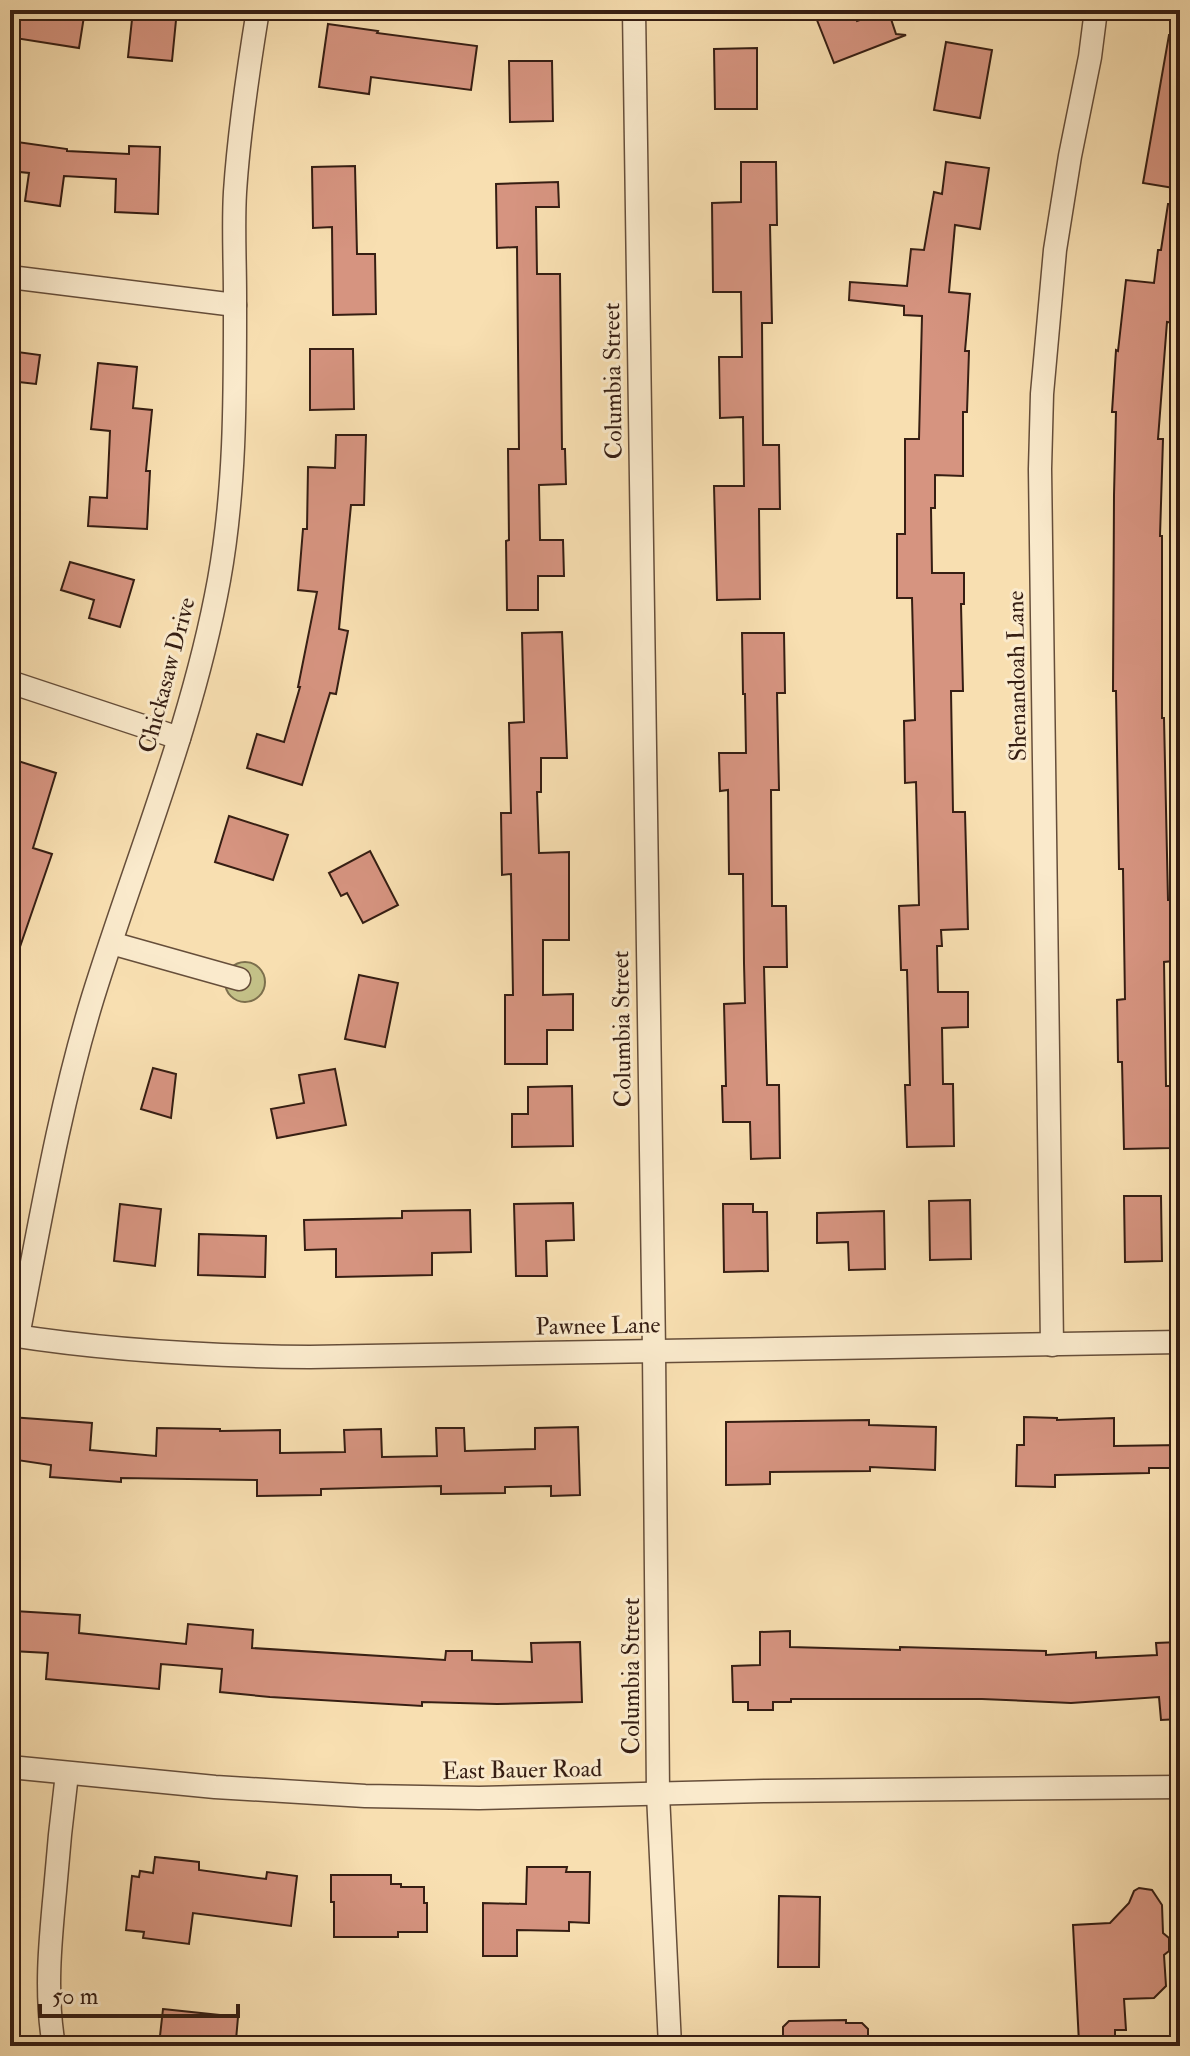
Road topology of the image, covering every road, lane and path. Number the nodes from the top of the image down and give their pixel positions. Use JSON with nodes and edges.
{"nodes":[{"id":1,"x":258,"y":10,"type":"edge"},
{"id":2,"x":634,"y":10,"type":"edge"},
{"id":3,"x":1096,"y":10,"type":"edge"},
{"id":4,"x":10,"y":277,"type":"edge"},
{"id":5,"x":235,"y":305,"type":"junction"},
{"id":6,"x":10,"y":682,"type":"edge"},
{"id":7,"x":179,"y":738,"type":"junction"},
{"id":8,"x":111,"y":943,"type":"junction"},
{"id":9,"x":239,"y":979,"type":"dead end"},
{"id":10,"x":14,"y":1336,"type":"edge"},
{"id":11,"x":1180,"y":1342,"type":"edge"},
{"id":12,"x":1052,"y":1345,"type":"junction"},
{"id":13,"x":654,"y":1351,"type":"junction"},
{"id":14,"x":10,"y":1767,"type":"edge"},
{"id":15,"x":67,"y":1774,"type":"junction"},
{"id":16,"x":1180,"y":1787,"type":"edge"},
{"id":17,"x":658,"y":1794,"type":"junction"},
{"id":18,"x":54,"y":2046,"type":"edge"},
{"id":19,"x":670,"y":2046,"type":"edge"}],
"edges":[{"from":1,"to":5,"type":"street","name":"Chickasaw Drive"},
{"from":2,"to":13,"type":"street","name":"Columbia Street"},
{"from":3,"to":12,"type":"street","name":"Shenandoah Lane"},
{"from":4,"to":5,"type":"street"},
{"from":5,"to":7,"type":"street","name":"Chickasaw Drive"},
{"from":6,"to":7,"type":"street"},
{"from":7,"to":8,"type":"street","name":"Chickasaw Drive"},
{"from":8,"to":9,"type":"street"},
{"from":8,"to":10,"type":"street","name":"Chickasaw Drive"},
{"from":10,"to":13,"type":"street","name":"Pawnee Lane"},
{"from":11,"to":12,"type":"street","name":"Pawnee Lane"},
{"from":12,"to":13,"type":"street","name":"Pawnee Lane"},
{"from":13,"to":17,"type":"street","name":"Columbia Street"},
{"from":14,"to":15,"type":"street","name":"East Bauer Road"},
{"from":15,"to":17,"type":"street","name":"East Bauer Road"},
{"from":15,"to":18,"type":"street"},
{"from":16,"to":17,"type":"street","name":"East Bauer Road"},
{"from":17,"to":19,"type":"street","name":"Columbia Street"}]}
